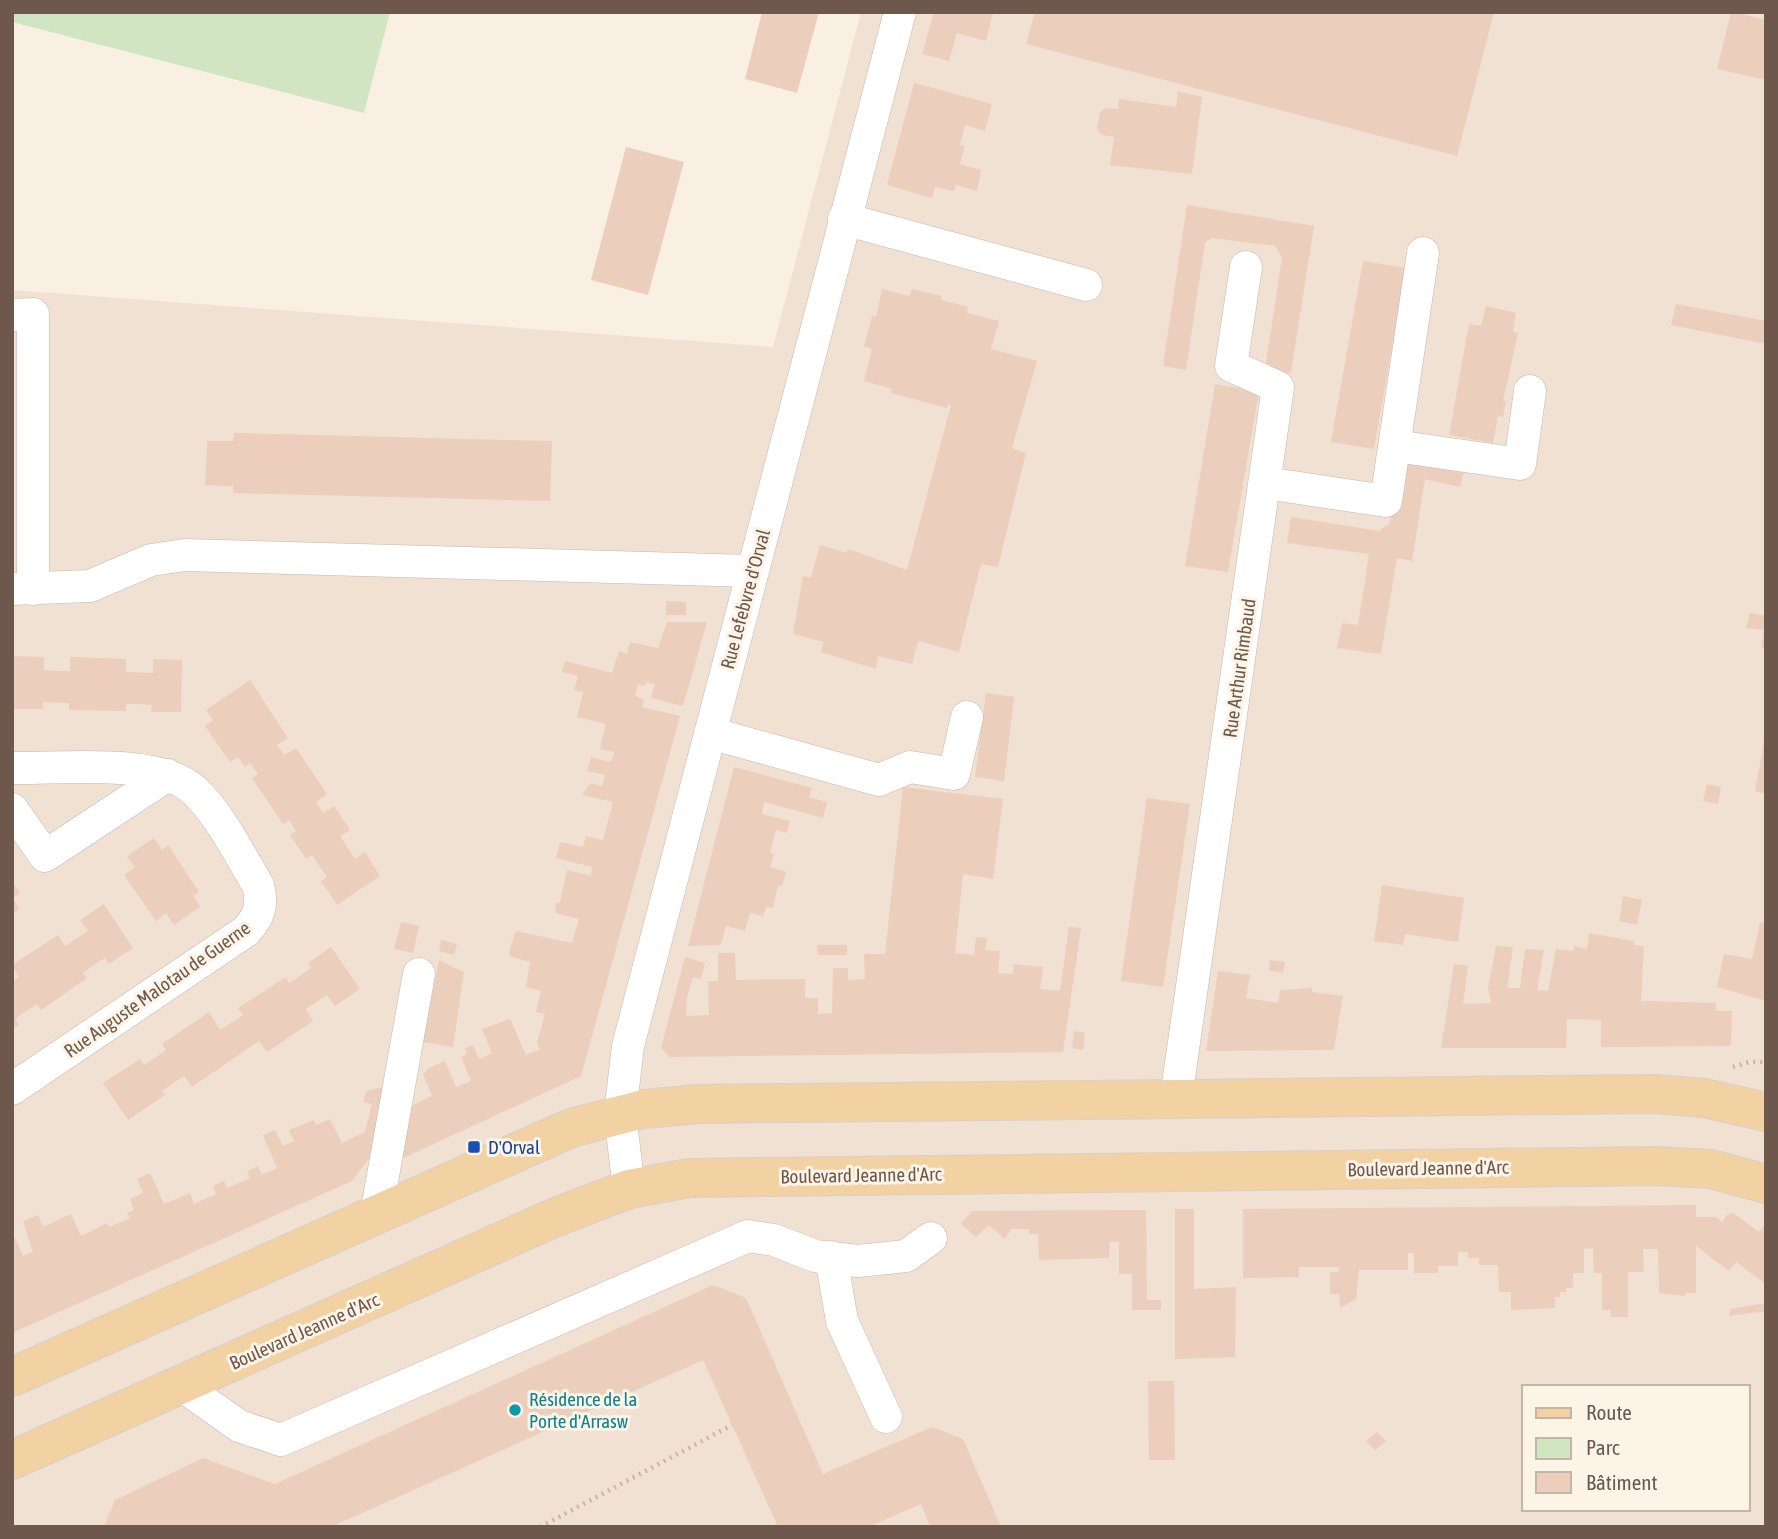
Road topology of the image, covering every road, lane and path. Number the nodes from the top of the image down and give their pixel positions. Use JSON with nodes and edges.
{"nodes":[{"id":1,"x":900,"y":12,"type":"edge"},
{"id":2,"x":844,"y":219,"type":"junction"},
{"id":3,"x":1423,"y":253,"type":"dead end"},
{"id":4,"x":1246,"y":267,"type":"dead end"},
{"id":5,"x":1086,"y":285,"type":"dead end"},
{"id":6,"x":12,"y":315,"type":"edge"},
{"id":7,"x":1530,"y":391,"type":"dead end"},
{"id":8,"x":1395,"y":446,"type":"junction"},
{"id":9,"x":1266,"y":483,"type":"junction"},
{"id":10,"x":752,"y":571,"type":"junction"},
{"id":11,"x":22,"y":589,"type":"edge"},
{"id":12,"x":967,"y":717,"type":"dead end"},
{"id":13,"x":710,"y":733,"type":"junction"},
{"id":14,"x":12,"y":768,"type":"edge"},
{"id":15,"x":168,"y":775,"type":"junction"},
{"id":16,"x":12,"y":809,"type":"edge"},
{"id":17,"x":419,"y":974,"type":"dead end"},
{"id":18,"x":12,"y":1089,"type":"edge"},
{"id":19,"x":1176,"y":1098,"type":"junction"},
{"id":20,"x":1766,"y":1112,"type":"edge"},
{"id":21,"x":620,"y":1114,"type":"junction"},
{"id":22,"x":1766,"y":1184,"type":"edge"},
{"id":23,"x":629,"y":1189,"type":"junction"},
{"id":24,"x":376,"y":1215,"type":"junction"},
{"id":25,"x":931,"y":1238,"type":"dead end"},
{"id":26,"x":831,"y":1257,"type":"junction"},
{"id":27,"x":12,"y":1377,"type":"edge"},
{"id":28,"x":181,"y":1385,"type":"junction"},
{"id":29,"x":886,"y":1417,"type":"dead end"},
{"id":30,"x":732,"y":1425,"type":"dead end"},
{"id":31,"x":12,"y":1460,"type":"edge"},
{"id":32,"x":540,"y":1527,"type":"edge"}],
"edges":[{"from":1,"to":2,"type":"street","name":"Rue Lefebvre d'Orval"},
{"from":2,"to":5,"type":"street"},
{"from":2,"to":10,"type":"street","name":"Rue Lefebvre d'Orval"},
{"from":3,"to":8,"type":"street"},
{"from":4,"to":9,"type":"street","name":"Rue Arthur Rimbaud"},
{"from":6,"to":11,"type":"street"},
{"from":7,"to":8,"type":"street"},
{"from":8,"to":9,"type":"street"},
{"from":9,"to":19,"type":"street","name":"Rue Arthur Rimbaud"},
{"from":10,"to":11,"type":"street"},
{"from":10,"to":13,"type":"street","name":"Rue Lefebvre d'Orval"},
{"from":12,"to":13,"type":"street"},
{"from":13,"to":21,"type":"street","name":"Rue Lefebvre d'Orval"},
{"from":14,"to":15,"type":"street","name":"Rue Auguste Malotau de Guerne"},
{"from":15,"to":16,"type":"street"},
{"from":15,"to":18,"type":"street","name":"Rue Auguste Malotau de Guerne"},
{"from":17,"to":24,"type":"street"},
{"from":19,"to":20,"type":"main road"},
{"from":19,"to":21,"type":"main road"},
{"from":21,"to":23,"type":"street","name":"Rue Lefebvre d'Orval"},
{"from":21,"to":24,"type":"main road"},
{"from":22,"to":23,"type":"main road","name":"Boulevard Jeanne d'Arc"},
{"from":23,"to":28,"type":"main road","name":"Boulevard Jeanne d'Arc"},
{"from":24,"to":27,"type":"main road"},
{"from":25,"to":26,"type":"street"},
{"from":26,"to":28,"type":"street"},
{"from":26,"to":29,"type":"street"},
{"from":28,"to":31,"type":"main road","name":"Boulevard Jeanne d'Arc"},
{"from":30,"to":32,"type":"path"}]}
